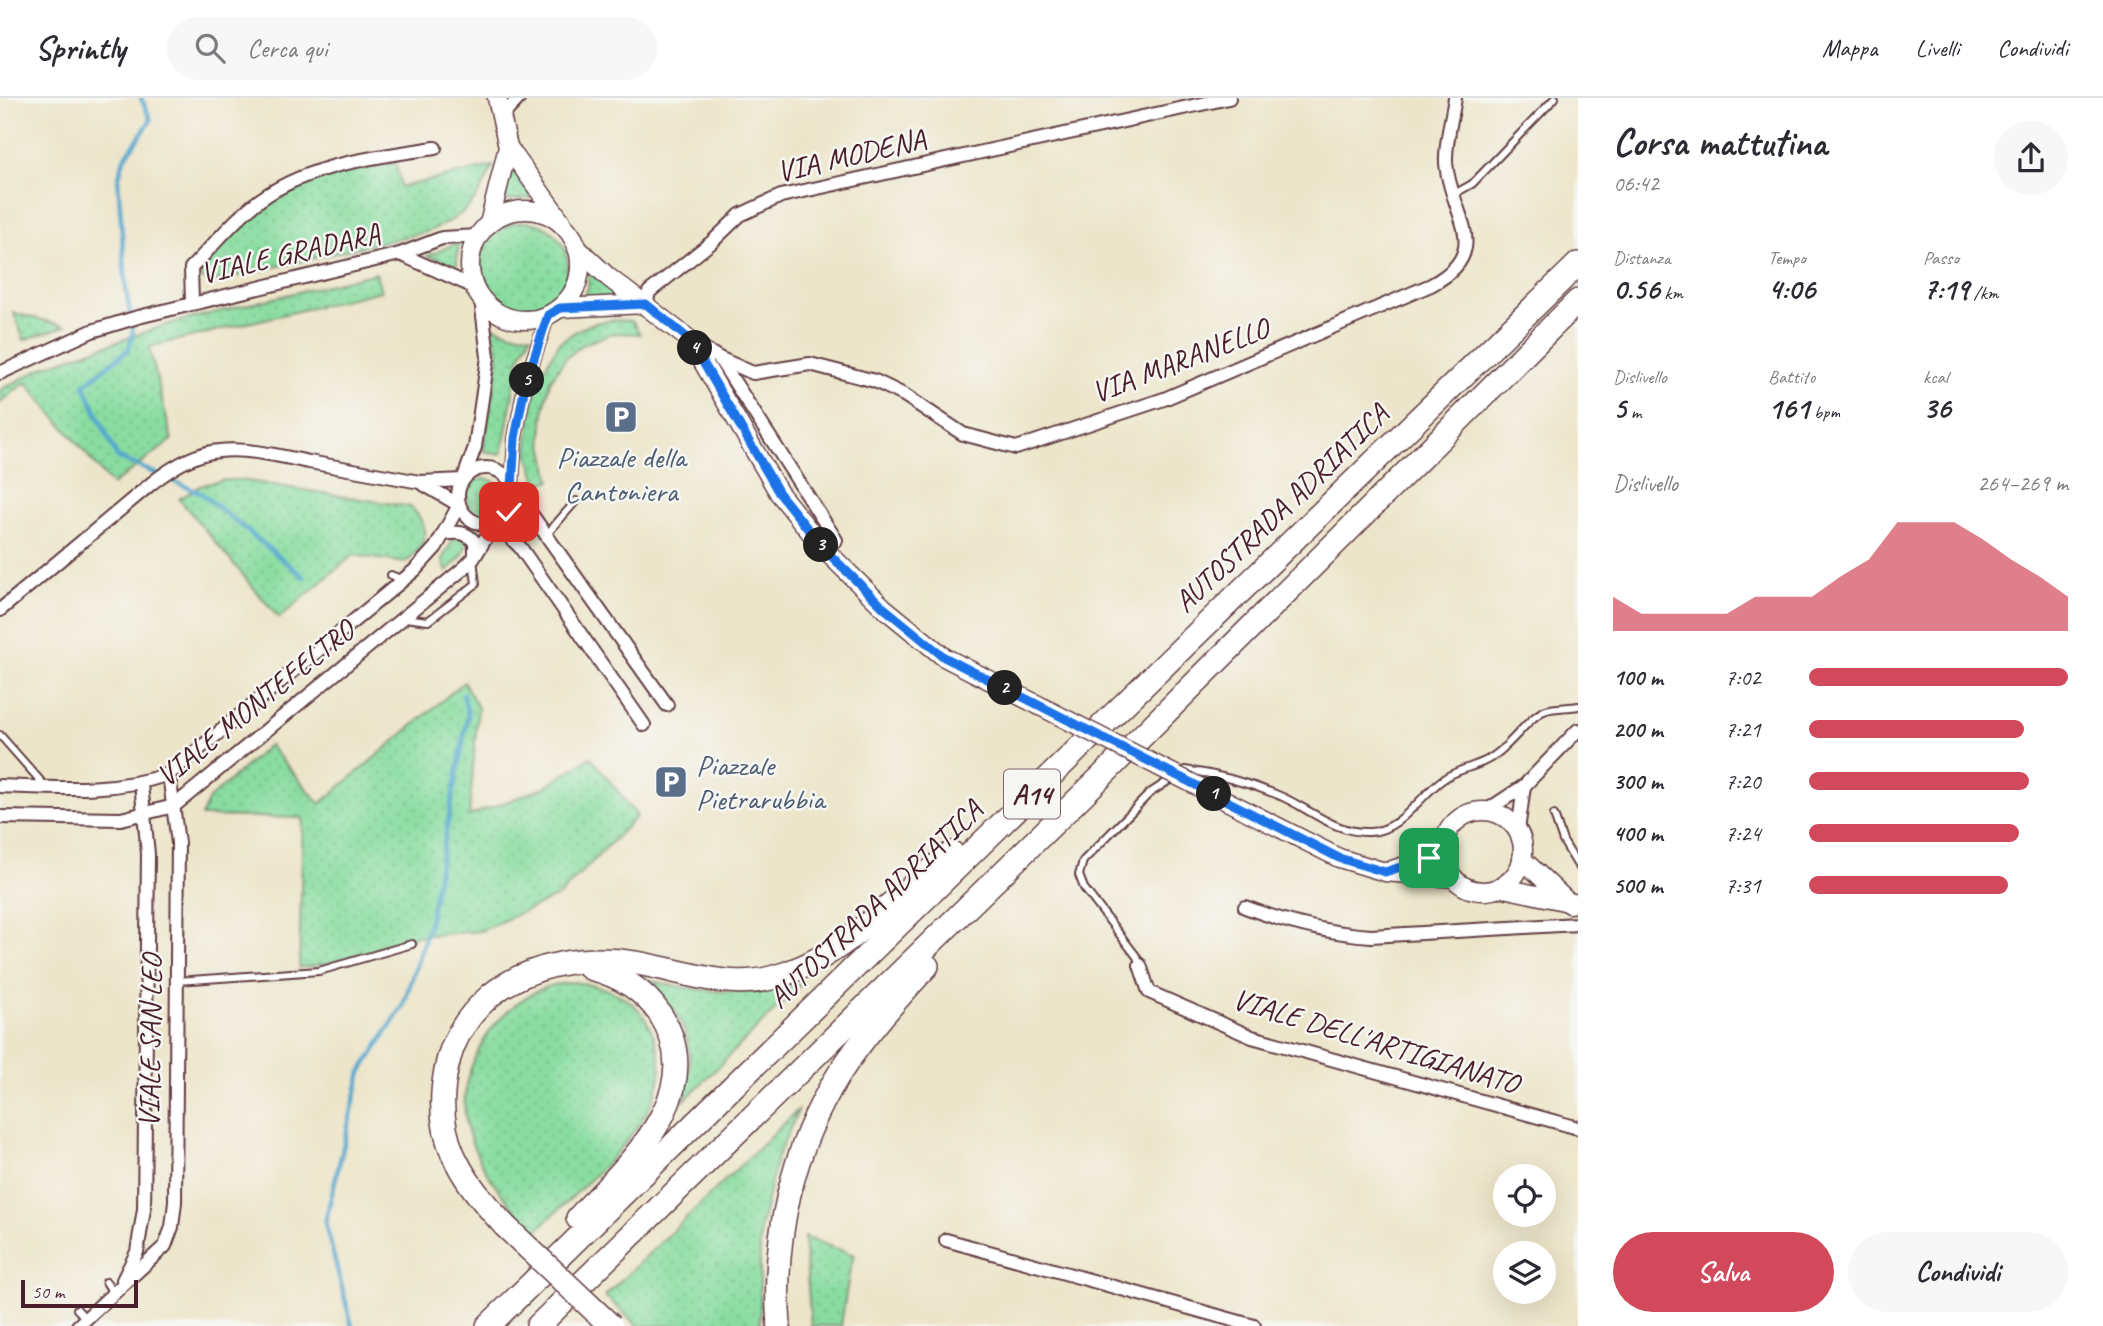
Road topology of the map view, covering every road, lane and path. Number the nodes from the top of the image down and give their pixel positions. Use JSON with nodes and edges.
{"nodes":[{"id":1,"x":498,"y":98,"type":"edge"},
{"id":2,"x":519,"y":98,"type":"edge"},
{"id":3,"x":1229,"y":98,"type":"edge"},
{"id":4,"x":1455,"y":98,"type":"edge"},
{"id":5,"x":1555,"y":98,"type":"edge"},
{"id":6,"x":1211,"y":100,"type":"edge"},
{"id":7,"x":502,"y":116,"type":"junction"},
{"id":8,"x":508,"y":147,"type":"junction"},
{"id":9,"x":435,"y":148,"type":"dead end"},
{"id":10,"x":1454,"y":194,"type":"junction"},
{"id":11,"x":484,"y":230,"type":"junction"},
{"id":12,"x":569,"y":231,"type":"junction"},
{"id":13,"x":577,"y":248,"type":"junction"},
{"id":14,"x":400,"y":254,"type":"junction"},
{"id":15,"x":1578,"y":264,"type":"edge"},
{"id":16,"x":478,"y":293,"type":"junction"},
{"id":17,"x":1578,"y":301,"type":"edge"},
{"id":18,"x":192,"y":303,"type":"junction"},
{"id":19,"x":646,"y":304,"type":"junction"},
{"id":20,"x":554,"y":312,"type":"junction"},
{"id":21,"x":690,"y":340,"type":"junction"},
{"id":22,"x":719,"y":358,"type":"junction"},
{"id":23,"x":0,"y":373,"type":"edge"},
{"id":24,"x":463,"y":480,"type":"junction"},
{"id":25,"x":420,"y":482,"type":"junction"},
{"id":26,"x":512,"y":487,"type":"junction"},
{"id":27,"x":576,"y":501,"type":"dead end"},
{"id":28,"x":459,"y":505,"type":"junction"},
{"id":29,"x":495,"y":523,"type":"junction"},
{"id":30,"x":444,"y":534,"type":"junction"},
{"id":31,"x":547,"y":534,"type":"junction"},
{"id":32,"x":836,"y":540,"type":"dead end"},
{"id":33,"x":474,"y":557,"type":"junction"},
{"id":34,"x":0,"y":610,"type":"edge"},
{"id":35,"x":404,"y":618,"type":"junction"},
{"id":36,"x":667,"y":705,"type":"dead end"},
{"id":37,"x":1578,"y":706,"type":"edge"},
{"id":38,"x":644,"y":725,"type":"dead end"},
{"id":39,"x":1578,"y":730,"type":"edge"},
{"id":40,"x":0,"y":735,"type":"edge"},
{"id":41,"x":1078,"y":749,"type":"junction"},
{"id":42,"x":169,"y":774,"type":"junction"},
{"id":43,"x":1102,"y":776,"type":"junction"},
{"id":44,"x":141,"y":784,"type":"junction"},
{"id":45,"x":0,"y":786,"type":"edge"},
{"id":46,"x":1524,"y":786,"type":"junction"},
{"id":47,"x":46,"y":787,"type":"junction"},
{"id":48,"x":174,"y":806,"type":"junction"},
{"id":49,"x":1486,"y":811,"type":"junction"},
{"id":50,"x":144,"y":814,"type":"junction"},
{"id":51,"x":1555,"y":815,"type":"dead end"},
{"id":52,"x":0,"y":817,"type":"edge"},
{"id":53,"x":1517,"y":831,"type":"junction"},
{"id":54,"x":1444,"y":843,"type":"junction"},
{"id":55,"x":1522,"y":859,"type":"junction"},
{"id":56,"x":1578,"y":866,"type":"edge"},
{"id":57,"x":1385,"y":872,"type":"junction"},
{"id":58,"x":1454,"y":878,"type":"junction"},
{"id":59,"x":1499,"y":887,"type":"junction"},
{"id":60,"x":1574,"y":904,"type":"edge"},
{"id":61,"x":1245,"y":907,"type":"dead end"},
{"id":62,"x":1578,"y":924,"type":"edge"},
{"id":63,"x":412,"y":944,"type":"dead end"},
{"id":64,"x":567,"y":963,"type":"junction"},
{"id":65,"x":1140,"y":964,"type":"joint"},
{"id":66,"x":177,"y":981,"type":"junction"},
{"id":67,"x":1578,"y":1128,"type":"edge"},
{"id":68,"x":946,"y":1240,"type":"dead end"},
{"id":69,"x":113,"y":1287,"type":"junction"},
{"id":70,"x":81,"y":1318,"type":"edge"},
{"id":71,"x":480,"y":1326,"type":"edge"},
{"id":72,"x":488,"y":1326,"type":"edge"},
{"id":73,"x":538,"y":1326,"type":"edge"},
{"id":74,"x":611,"y":1326,"type":"edge"},
{"id":75,"x":779,"y":1326,"type":"edge"},
{"id":76,"x":1254,"y":1326,"type":"edge"}],
"edges":[{"from":1,"to":7,"type":"street"},
{"from":2,"to":7,"type":"street"},
{"from":3,"to":6,"type":"street","name":"VIA MODENA"},
{"from":4,"to":10,"type":"street","name":"VIA MARANELLO"},
{"from":5,"to":10,"type":"lane"},
{"from":6,"to":19,"type":"street","name":"VIA MODENA"},
{"from":7,"to":8,"type":"street"},
{"from":8,"to":11,"type":"street"},
{"from":8,"to":12,"type":"street"},
{"from":9,"to":18,"type":"street"},
{"from":10,"to":22,"type":"street","name":"VIA MARANELLO"},
{"from":11,"to":12,"type":"street"},
{"from":11,"to":14,"type":"street","name":"VIALE GRADARA"},
{"from":11,"to":16,"type":"street"},
{"from":12,"to":13,"type":"street"},
{"from":13,"to":19,"type":"street"},
{"from":13,"to":20,"type":"street"},
{"from":14,"to":16,"type":"street","name":"VIALE GRADARA"},
{"from":14,"to":18,"type":"street","name":"VIALE GRADARA"},
{"from":15,"to":41,"type":"highway","name":"AUTOSTRADA ADRIATICA","number":"A14"},
{"from":16,"to":20,"type":"street"},
{"from":16,"to":24,"type":"street"},
{"from":17,"to":43,"type":"highway","name":"AUTOSTRADA ADRIATICA","number":"A14"},
{"from":18,"to":23,"type":"street","name":"VIALE GRADARA"},
{"from":19,"to":20,"type":"street"},
{"from":19,"to":21,"type":"street"},
{"from":20,"to":26,"type":"street"},
{"from":21,"to":22,"type":"street"},
{"from":21,"to":57,"type":"street","bridge":true},
{"from":22,"to":32,"type":"street"},
{"from":24,"to":25,"type":"street"},
{"from":24,"to":26,"type":"street"},
{"from":24,"to":28,"type":"street"},
{"from":25,"to":28,"type":"street"},
{"from":25,"to":34,"type":"street"},
{"from":26,"to":29,"type":"street"},
{"from":26,"to":31,"type":"street"},
{"from":27,"to":31,"type":"lane"},
{"from":28,"to":29,"type":"street"},
{"from":28,"to":30,"type":"street","name":"VIALE MONTEFELTRO"},
{"from":29,"to":33,"type":"street","name":"VIALE MONTEFELTRO"},
{"from":29,"to":38,"type":"street"},
{"from":30,"to":33,"type":"street"},
{"from":30,"to":42,"type":"street","name":"VIALE MONTEFELTRO"},
{"from":31,"to":36,"type":"street"},
{"from":33,"to":35,"type":"street","name":"VIALE MONTEFELTRO"},
{"from":33,"to":35,"type":"lane"},
{"from":35,"to":48,"type":"street","name":"VIALE MONTEFELTRO"},
{"from":37,"to":65,"type":"lane"},
{"from":39,"to":46,"type":"street"},
{"from":40,"to":47,"type":"lane"},
{"from":41,"to":64,"type":"highway"},
{"from":41,"to":72,"type":"highway","name":"AUTOSTRADA ADRIATICA","number":"A14"},
{"from":42,"to":44,"type":"street","name":"VIALE MONTEFELTRO"},
{"from":42,"to":48,"type":"street","name":"VIALE SAN LEO"},
{"from":43,"to":73,"type":"highway","name":"AUTOSTRADA ADRIATICA","number":"A14"},
{"from":43,"to":75,"type":"highway"},
{"from":44,"to":47,"type":"street","name":"VIALE MONTEFELTRO"},
{"from":44,"to":50,"type":"street","name":"VIALE SAN LEO"},
{"from":45,"to":47,"type":"street","name":"VIALE MONTEFELTRO"},
{"from":46,"to":49,"type":"street"},
{"from":46,"to":53,"type":"street"},
{"from":48,"to":50,"type":"street","name":"VIALE MONTEFELTRO"},
{"from":48,"to":66,"type":"street","name":"VIALE SAN LEO"},
{"from":49,"to":53,"type":"street"},
{"from":49,"to":54,"type":"street"},
{"from":50,"to":52,"type":"street","name":"VIALE MONTEFELTRO"},
{"from":50,"to":69,"type":"street","name":"VIALE SAN LEO"},
{"from":51,"to":56,"type":"lane"},
{"from":53,"to":55,"type":"street"},
{"from":54,"to":57,"type":"street"},
{"from":54,"to":58,"type":"street"},
{"from":55,"to":59,"type":"street"},
{"from":55,"to":60,"type":"street"},
{"from":57,"to":58,"type":"street"},
{"from":58,"to":59,"type":"street"},
{"from":59,"to":60,"type":"street"},
{"from":61,"to":62,"type":"street"},
{"from":63,"to":66,"type":"lane"},
{"from":64,"to":71,"type":"highway"},
{"from":64,"to":74,"type":"highway","bridge":true},
{"from":65,"to":67,"type":"street","name":"VIALE DELL'ARTIGIANATO"},
{"from":66,"to":69,"type":"street","name":"VIALE SAN LEO"},
{"from":68,"to":76,"type":"street"},
{"from":69,"to":70,"type":"street","name":"VIALE SAN LEO"}]}
